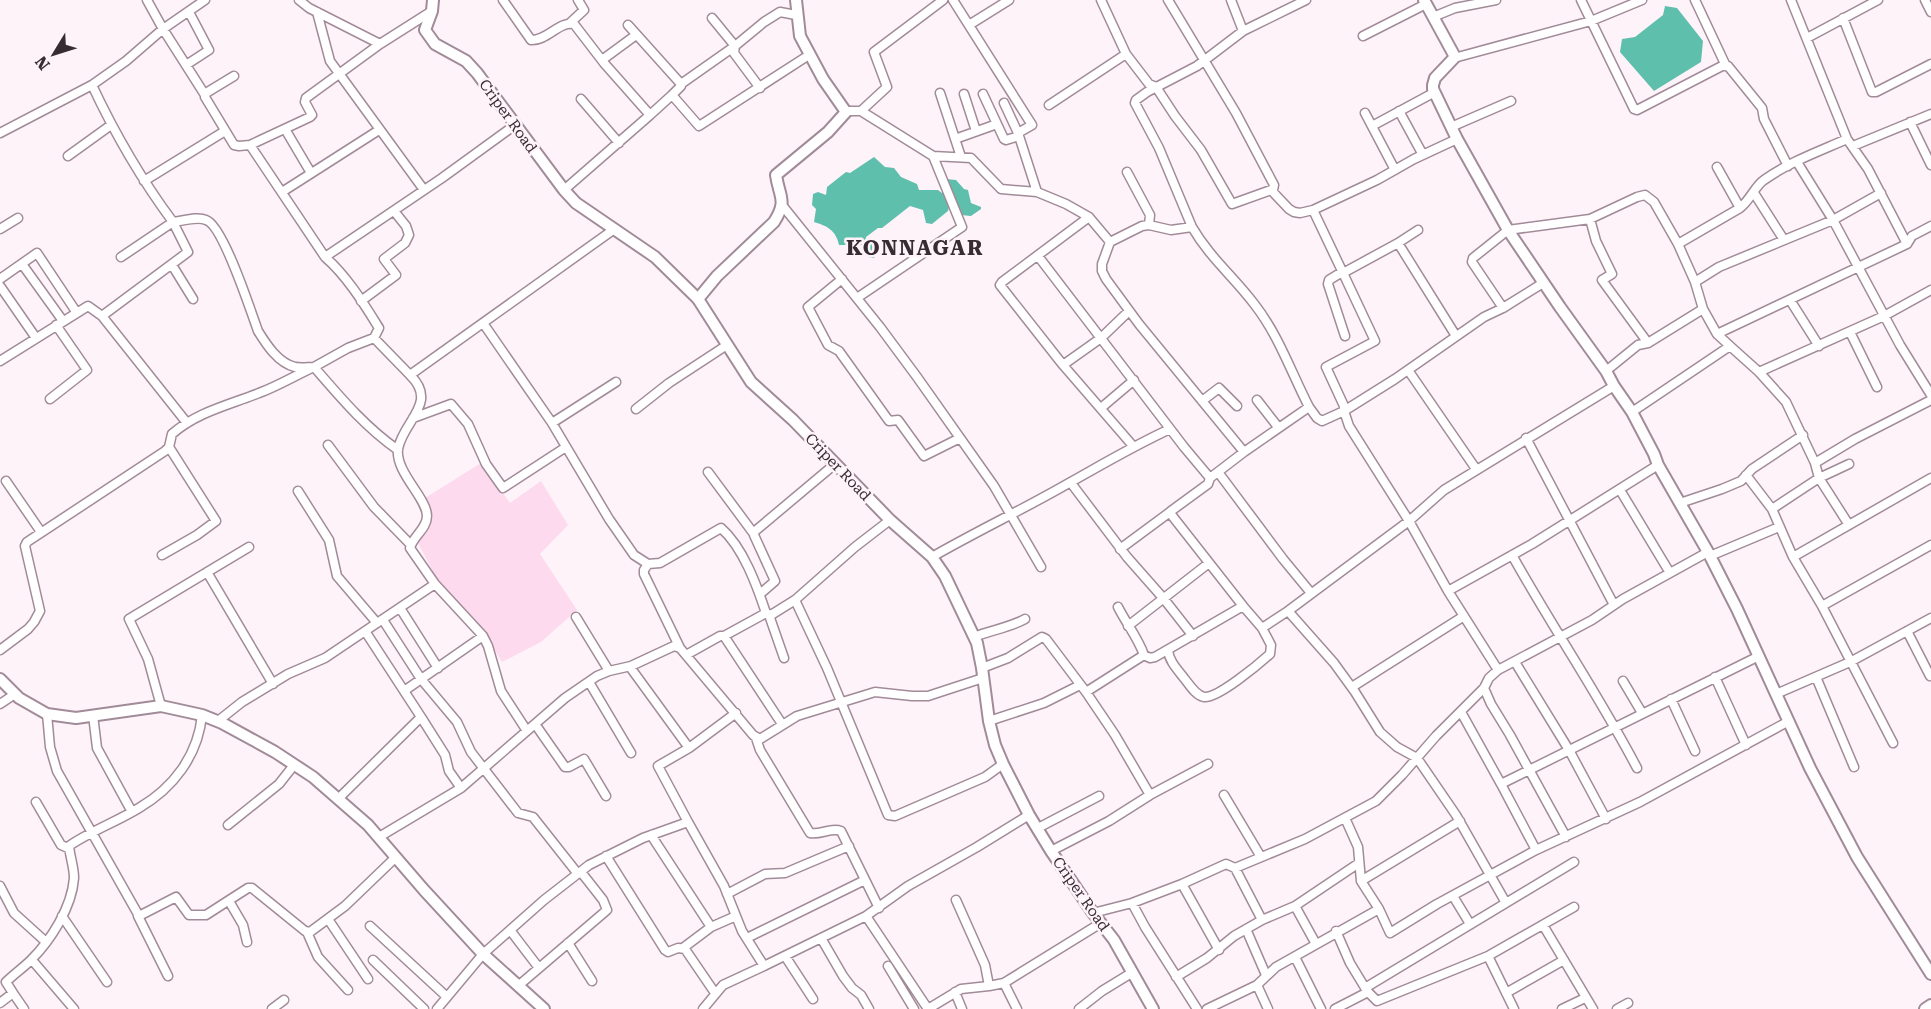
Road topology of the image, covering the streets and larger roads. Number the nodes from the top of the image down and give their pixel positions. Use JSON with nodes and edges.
{"nodes":[{"id":1,"x":147,"y":0,"type":"edge"},
{"id":2,"x":205,"y":0,"type":"edge"},
{"id":3,"x":298,"y":0,"type":"edge"},
{"id":4,"x":503,"y":0,"type":"edge"},
{"id":5,"x":578,"y":0,"type":"edge"},
{"id":6,"x":796,"y":0,"type":"edge"},
{"id":7,"x":944,"y":0,"type":"edge"},
{"id":8,"x":953,"y":0,"type":"edge"},
{"id":9,"x":1009,"y":0,"type":"edge"},
{"id":10,"x":1101,"y":0,"type":"edge"},
{"id":11,"x":1168,"y":0,"type":"edge"},
{"id":12,"x":1231,"y":0,"type":"edge"},
{"id":13,"x":1304,"y":0,"type":"edge"},
{"id":14,"x":1497,"y":0,"type":"edge"},
{"id":15,"x":1581,"y":0,"type":"edge"},
{"id":16,"x":1642,"y":0,"type":"edge"},
{"id":17,"x":1695,"y":0,"type":"edge"},
{"id":18,"x":1791,"y":0,"type":"edge"},
{"id":19,"x":1878,"y":0,"type":"edge"},
{"id":20,"x":1925,"y":0,"type":"edge"},
{"id":21,"x":1425,"y":2,"type":"edge"},
{"id":22,"x":432,"y":5,"type":"edge"},
{"id":23,"x":189,"y":12,"type":"junction"},
{"id":24,"x":317,"y":12,"type":"junction"},
{"id":25,"x":1931,"y":12,"type":"edge"},
{"id":26,"x":796,"y":15,"type":"junction"},
{"id":27,"x":1433,"y":17,"type":"junction"},
{"id":28,"x":712,"y":18,"type":"dead end"},
{"id":29,"x":1843,"y":18,"type":"junction"},
{"id":30,"x":1591,"y":21,"type":"junction"},
{"id":31,"x":570,"y":22,"type":"junction"},
{"id":32,"x":628,"y":25,"type":"dead end"},
{"id":33,"x":969,"y":25,"type":"junction"},
{"id":34,"x":163,"y":29,"type":"junction"},
{"id":35,"x":1243,"y":31,"type":"junction"},
{"id":36,"x":636,"y":35,"type":"junction"},
{"id":37,"x":1363,"y":36,"type":"dead end"},
{"id":38,"x":1807,"y":38,"type":"junction"},
{"id":39,"x":380,"y":44,"type":"junction"},
{"id":40,"x":735,"y":46,"type":"junction"},
{"id":41,"x":1126,"y":54,"type":"junction"},
{"id":42,"x":809,"y":55,"type":"junction"},
{"id":43,"x":1454,"y":58,"type":"junction"},
{"id":44,"x":1204,"y":59,"type":"junction"},
{"id":45,"x":602,"y":60,"type":"junction"},
{"id":46,"x":1931,"y":63,"type":"edge"},
{"id":47,"x":186,"y":65,"type":"junction"},
{"id":48,"x":1726,"y":66,"type":"junction"},
{"id":49,"x":339,"y":74,"type":"junction"},
{"id":50,"x":234,"y":75,"type":"dead end"},
{"id":51,"x":681,"y":84,"type":"junction"},
{"id":52,"x":92,"y":85,"type":"junction"},
{"id":53,"x":1156,"y":87,"type":"junction"},
{"id":54,"x":760,"y":88,"type":"junction"},
{"id":55,"x":1435,"y":92,"type":"junction"},
{"id":56,"x":940,"y":93,"type":"dead end"},
{"id":57,"x":964,"y":94,"type":"dead end"},
{"id":58,"x":983,"y":94,"type":"dead end"},
{"id":59,"x":205,"y":95,"type":"junction"},
{"id":60,"x":672,"y":95,"type":"junction"},
{"id":61,"x":581,"y":99,"type":"dead end"},
{"id":62,"x":1511,"y":101,"type":"dead end"},
{"id":63,"x":1004,"y":103,"type":"dead end"},
{"id":64,"x":1049,"y":105,"type":"dead end"},
{"id":65,"x":846,"y":111,"type":"junction"},
{"id":66,"x":861,"y":111,"type":"junction"},
{"id":67,"x":1399,"y":111,"type":"junction"},
{"id":68,"x":1365,"y":113,"type":"dead end"},
{"id":69,"x":1931,"y":114,"type":"edge"},
{"id":70,"x":650,"y":115,"type":"junction"},
{"id":71,"x":1910,"y":122,"type":"junction"},
{"id":72,"x":997,"y":124,"type":"junction"},
{"id":73,"x":111,"y":125,"type":"junction"},
{"id":74,"x":515,"y":125,"type":"junction"},
{"id":75,"x":1372,"y":126,"type":"junction"},
{"id":76,"x":1451,"y":127,"type":"junction"},
{"id":77,"x":285,"y":129,"type":"junction"},
{"id":78,"x":379,"y":130,"type":"junction"},
{"id":79,"x":225,"y":131,"type":"junction"},
{"id":80,"x":976,"y":131,"type":"junction"},
{"id":81,"x":0,"y":133,"type":"edge"},
{"id":82,"x":1018,"y":135,"type":"junction"},
{"id":83,"x":956,"y":139,"type":"junction"},
{"id":84,"x":1457,"y":139,"type":"junction"},
{"id":85,"x":1850,"y":142,"type":"junction"},
{"id":86,"x":619,"y":143,"type":"junction"},
{"id":87,"x":250,"y":145,"type":"junction"},
{"id":88,"x":1423,"y":155,"type":"junction"},
{"id":89,"x":68,"y":156,"type":"dead end"},
{"id":90,"x":933,"y":156,"type":"junction"},
{"id":91,"x":962,"y":157,"type":"junction"},
{"id":92,"x":1792,"y":164,"type":"junction"},
{"id":93,"x":1931,"y":165,"type":"edge"},
{"id":94,"x":1717,"y":166,"type":"dead end"},
{"id":95,"x":1395,"y":170,"type":"junction"},
{"id":96,"x":1127,"y":172,"type":"dead end"},
{"id":97,"x":311,"y":173,"type":"junction"},
{"id":98,"x":144,"y":181,"type":"junction"},
{"id":99,"x":424,"y":190,"type":"junction"},
{"id":100,"x":564,"y":190,"type":"junction"},
{"id":101,"x":1273,"y":190,"type":"junction"},
{"id":102,"x":282,"y":192,"type":"junction"},
{"id":103,"x":1037,"y":192,"type":"junction"},
{"id":104,"x":1881,"y":193,"type":"junction"},
{"id":105,"x":1754,"y":194,"type":"junction"},
{"id":106,"x":782,"y":205,"type":"junction"},
{"id":107,"x":1740,"y":208,"type":"junction"},
{"id":108,"x":1313,"y":210,"type":"junction"},
{"id":109,"x":394,"y":211,"type":"junction"},
{"id":110,"x":1089,"y":217,"type":"junction"},
{"id":111,"x":18,"y":218,"type":"dead end"},
{"id":112,"x":1590,"y":219,"type":"junction"},
{"id":113,"x":1833,"y":220,"type":"junction"},
{"id":114,"x":173,"y":222,"type":"junction"},
{"id":115,"x":1149,"y":225,"type":"junction"},
{"id":116,"x":1931,"y":225,"type":"edge"},
{"id":117,"x":1192,"y":226,"type":"junction"},
{"id":118,"x":0,"y":229,"type":"edge"},
{"id":119,"x":613,"y":230,"type":"junction"},
{"id":120,"x":1418,"y":230,"type":"dead end"},
{"id":121,"x":1508,"y":230,"type":"junction"},
{"id":122,"x":1784,"y":240,"type":"junction"},
{"id":123,"x":1110,"y":242,"type":"junction"},
{"id":124,"x":1398,"y":243,"type":"junction"},
{"id":125,"x":1678,"y":244,"type":"junction"},
{"id":126,"x":1906,"y":244,"type":"junction"},
{"id":127,"x":1038,"y":256,"type":"junction"},
{"id":128,"x":121,"y":257,"type":"dead end"},
{"id":129,"x":325,"y":257,"type":"junction"},
{"id":130,"x":22,"y":264,"type":"junction"},
{"id":131,"x":172,"y":265,"type":"junction"},
{"id":132,"x":1858,"y":267,"type":"junction"},
{"id":133,"x":1342,"y":273,"type":"junction"},
{"id":134,"x":0,"y":279,"type":"edge"},
{"id":135,"x":842,"y":279,"type":"junction"},
{"id":136,"x":1695,"y":282,"type":"junction"},
{"id":137,"x":1544,"y":283,"type":"junction"},
{"id":138,"x":0,"y":286,"type":"edge"},
{"id":139,"x":1931,"y":290,"type":"edge"},
{"id":140,"x":193,"y":298,"type":"dead end"},
{"id":141,"x":857,"y":298,"type":"junction"},
{"id":142,"x":698,"y":299,"type":"junction"},
{"id":143,"x":1790,"y":300,"type":"junction"},
{"id":144,"x":361,"y":301,"type":"junction"},
{"id":145,"x":1503,"y":308,"type":"junction"},
{"id":146,"x":1703,"y":309,"type":"junction"},
{"id":147,"x":1129,"y":311,"type":"junction"},
{"id":148,"x":76,"y":313,"type":"junction"},
{"id":149,"x":102,"y":316,"type":"junction"},
{"id":150,"x":1884,"y":316,"type":"junction"},
{"id":151,"x":59,"y":323,"type":"junction"},
{"id":152,"x":483,"y":323,"type":"junction"},
{"id":153,"x":1850,"y":332,"type":"junction"},
{"id":154,"x":1717,"y":334,"type":"junction"},
{"id":155,"x":1345,"y":336,"type":"dead end"},
{"id":156,"x":1456,"y":336,"type":"junction"},
{"id":157,"x":36,"y":338,"type":"junction"},
{"id":158,"x":1101,"y":338,"type":"junction"},
{"id":159,"x":374,"y":339,"type":"junction"},
{"id":160,"x":1648,"y":343,"type":"junction"},
{"id":161,"x":727,"y":345,"type":"junction"},
{"id":162,"x":1730,"y":346,"type":"junction"},
{"id":163,"x":1819,"y":346,"type":"junction"},
{"id":164,"x":0,"y":361,"type":"edge"},
{"id":165,"x":1063,"y":365,"type":"junction"},
{"id":166,"x":314,"y":367,"type":"junction"},
{"id":167,"x":1408,"y":370,"type":"junction"},
{"id":168,"x":1606,"y":371,"type":"junction"},
{"id":169,"x":1759,"y":372,"type":"junction"},
{"id":170,"x":410,"y":375,"type":"junction"},
{"id":171,"x":1134,"y":380,"type":"junction"},
{"id":172,"x":616,"y":382,"type":"dead end"},
{"id":173,"x":1614,"y":386,"type":"junction"},
{"id":174,"x":1877,"y":387,"type":"dead end"},
{"id":175,"x":1931,"y":397,"type":"edge"},
{"id":176,"x":50,"y":399,"type":"dead end"},
{"id":177,"x":1257,"y":400,"type":"dead end"},
{"id":178,"x":1202,"y":401,"type":"junction"},
{"id":179,"x":1237,"y":406,"type":"dead end"},
{"id":180,"x":1309,"y":407,"type":"junction"},
{"id":181,"x":1101,"y":408,"type":"junction"},
{"id":182,"x":636,"y":409,"type":"dead end"},
{"id":183,"x":1344,"y":411,"type":"junction"},
{"id":184,"x":1632,"y":412,"type":"junction"},
{"id":185,"x":413,"y":418,"type":"junction"},
{"id":186,"x":187,"y":423,"type":"junction"},
{"id":187,"x":552,"y":423,"type":"junction"},
{"id":188,"x":1278,"y":427,"type":"junction"},
{"id":189,"x":1170,"y":429,"type":"junction"},
{"id":190,"x":1803,"y":435,"type":"junction"},
{"id":191,"x":960,"y":438,"type":"junction"},
{"id":192,"x":1526,"y":438,"type":"junction"},
{"id":193,"x":328,"y":445,"type":"dead end"},
{"id":194,"x":1133,"y":446,"type":"junction"},
{"id":195,"x":169,"y":447,"type":"junction"},
{"id":196,"x":566,"y":447,"type":"junction"},
{"id":197,"x":398,"y":450,"type":"junction"},
{"id":198,"x":1244,"y":452,"type":"junction"},
{"id":199,"x":1815,"y":463,"type":"junction"},
{"id":200,"x":835,"y":464,"type":"junction"},
{"id":201,"x":1849,"y":464,"type":"dead end"},
{"id":202,"x":1658,"y":465,"type":"junction"},
{"id":203,"x":1476,"y":469,"type":"junction"},
{"id":204,"x":708,"y":472,"type":"dead end"},
{"id":205,"x":1218,"y":472,"type":"junction"},
{"id":206,"x":1746,"y":475,"type":"junction"},
{"id":207,"x":1210,"y":478,"type":"junction"},
{"id":208,"x":1819,"y":478,"type":"junction"},
{"id":209,"x":1931,"y":478,"type":"edge"},
{"id":210,"x":6,"y":481,"type":"dead end"},
{"id":211,"x":1071,"y":483,"type":"junction"},
{"id":212,"x":1620,"y":490,"type":"junction"},
{"id":213,"x":298,"y":491,"type":"dead end"},
{"id":214,"x":1680,"y":503,"type":"junction"},
{"id":215,"x":1772,"y":509,"type":"junction"},
{"id":216,"x":1170,"y":512,"type":"junction"},
{"id":217,"x":1010,"y":516,"type":"junction"},
{"id":218,"x":890,"y":520,"type":"junction"},
{"id":219,"x":1408,"y":521,"type":"junction"},
{"id":220,"x":1569,"y":522,"type":"junction"},
{"id":221,"x":1849,"y":525,"type":"junction"},
{"id":222,"x":1779,"y":527,"type":"junction"},
{"id":223,"x":41,"y":532,"type":"junction"},
{"id":224,"x":754,"y":534,"type":"junction"},
{"id":225,"x":411,"y":545,"type":"junction"},
{"id":226,"x":1931,"y":545,"type":"edge"},
{"id":227,"x":249,"y":546,"type":"dead end"},
{"id":228,"x":1120,"y":549,"type":"junction"},
{"id":229,"x":1709,"y":554,"type":"junction"},
{"id":230,"x":162,"y":555,"type":"dead end"},
{"id":231,"x":1512,"y":555,"type":"junction"},
{"id":232,"x":932,"y":557,"type":"junction"},
{"id":233,"x":1793,"y":557,"type":"junction"},
{"id":234,"x":1209,"y":563,"type":"junction"},
{"id":235,"x":648,"y":564,"type":"junction"},
{"id":236,"x":1041,"y":567,"type":"dead end"},
{"id":237,"x":207,"y":572,"type":"junction"},
{"id":238,"x":1670,"y":573,"type":"junction"},
{"id":239,"x":435,"y":584,"type":"junction"},
{"id":240,"x":1448,"y":591,"type":"junction"},
{"id":241,"x":1311,"y":593,"type":"junction"},
{"id":242,"x":760,"y":594,"type":"junction"},
{"id":243,"x":1164,"y":599,"type":"junction"},
{"id":244,"x":795,"y":600,"type":"junction"},
{"id":245,"x":1614,"y":605,"type":"junction"},
{"id":246,"x":1118,"y":606,"type":"dead end"},
{"id":247,"x":1243,"y":606,"type":"junction"},
{"id":248,"x":1822,"y":606,"type":"junction"},
{"id":249,"x":400,"y":608,"type":"junction"},
{"id":250,"x":1288,"y":611,"type":"junction"},
{"id":251,"x":768,"y":614,"type":"junction"},
{"id":252,"x":1464,"y":616,"type":"junction"},
{"id":253,"x":576,"y":617,"type":"dead end"},
{"id":254,"x":1025,"y":619,"type":"dead end"},
{"id":255,"x":1931,"y":619,"type":"edge"},
{"id":256,"x":380,"y":622,"type":"junction"},
{"id":257,"x":1128,"y":626,"type":"junction"},
{"id":258,"x":1262,"y":628,"type":"junction"},
{"id":259,"x":1906,"y":630,"type":"junction"},
{"id":260,"x":365,"y":632,"type":"junction"},
{"id":261,"x":483,"y":636,"type":"junction"},
{"id":262,"x":724,"y":636,"type":"junction"},
{"id":263,"x":1193,"y":636,"type":"junction"},
{"id":264,"x":974,"y":637,"type":"junction"},
{"id":265,"x":1560,"y":637,"type":"junction"},
{"id":266,"x":680,"y":648,"type":"junction"},
{"id":267,"x":0,"y":650,"type":"edge"},
{"id":268,"x":1168,"y":650,"type":"junction"},
{"id":269,"x":686,"y":655,"type":"junction"},
{"id":270,"x":1144,"y":655,"type":"junction"},
{"id":271,"x":1759,"y":656,"type":"junction"},
{"id":272,"x":784,"y":658,"type":"dead end"},
{"id":273,"x":1515,"y":662,"type":"junction"},
{"id":274,"x":1850,"y":662,"type":"junction"},
{"id":275,"x":630,"y":667,"type":"junction"},
{"id":276,"x":438,"y":668,"type":"junction"},
{"id":277,"x":609,"y":670,"type":"junction"},
{"id":278,"x":1498,"y":670,"type":"junction"},
{"id":279,"x":983,"y":673,"type":"junction"},
{"id":280,"x":1931,"y":676,"type":"edge"},
{"id":281,"x":1715,"y":677,"type":"junction"},
{"id":282,"x":1816,"y":677,"type":"junction"},
{"id":283,"x":0,"y":679,"type":"edge"},
{"id":284,"x":421,"y":679,"type":"junction"},
{"id":285,"x":1623,"y":681,"type":"dead end"},
{"id":286,"x":589,"y":682,"type":"junction"},
{"id":287,"x":273,"y":684,"type":"junction"},
{"id":288,"x":1352,"y":687,"type":"junction"},
{"id":289,"x":1083,"y":688,"type":"junction"},
{"id":290,"x":1484,"y":688,"type":"junction"},
{"id":291,"x":404,"y":691,"type":"junction"},
{"id":292,"x":15,"y":694,"type":"junction"},
{"id":293,"x":1776,"y":694,"type":"junction"},
{"id":294,"x":1671,"y":699,"type":"junction"},
{"id":295,"x":841,"y":703,"type":"junction"},
{"id":296,"x":0,"y":704,"type":"edge"},
{"id":297,"x":161,"y":706,"type":"junction"},
{"id":298,"x":1461,"y":712,"type":"junction"},
{"id":299,"x":736,"y":713,"type":"junction"},
{"id":300,"x":1642,"y":713,"type":"junction"},
{"id":301,"x":47,"y":714,"type":"junction"},
{"id":302,"x":93,"y":716,"type":"junction"},
{"id":303,"x":202,"y":716,"type":"junction"},
{"id":304,"x":421,"y":717,"type":"junction"},
{"id":305,"x":218,"y":721,"type":"junction"},
{"id":306,"x":989,"y":721,"type":"junction"},
{"id":307,"x":1789,"y":721,"type":"junction"},
{"id":308,"x":535,"y":724,"type":"junction"},
{"id":309,"x":782,"y":724,"type":"junction"},
{"id":310,"x":1615,"y":726,"type":"junction"},
{"id":311,"x":528,"y":731,"type":"junction"},
{"id":312,"x":756,"y":738,"type":"junction"},
{"id":313,"x":1893,"y":743,"type":"dead end"},
{"id":314,"x":1746,"y":745,"type":"junction"},
{"id":315,"x":689,"y":748,"type":"junction"},
{"id":316,"x":1569,"y":750,"type":"junction"},
{"id":317,"x":1695,"y":751,"type":"dead end"},
{"id":318,"x":631,"y":753,"type":"dead end"},
{"id":319,"x":1417,"y":758,"type":"junction"},
{"id":320,"x":1003,"y":764,"type":"junction"},
{"id":321,"x":1208,"y":764,"type":"dead end"},
{"id":322,"x":294,"y":765,"type":"junction"},
{"id":323,"x":1854,"y":766,"type":"dead end"},
{"id":324,"x":485,"y":768,"type":"junction"},
{"id":325,"x":1637,"y":768,"type":"dead end"},
{"id":326,"x":1529,"y":770,"type":"junction"},
{"id":327,"x":1501,"y":784,"type":"junction"},
{"id":328,"x":461,"y":788,"type":"junction"},
{"id":329,"x":1150,"y":795,"type":"junction"},
{"id":330,"x":1224,"y":795,"type":"dead end"},
{"id":331,"x":606,"y":796,"type":"dead end"},
{"id":332,"x":1099,"y":796,"type":"dead end"},
{"id":333,"x":338,"y":799,"type":"junction"},
{"id":334,"x":36,"y":802,"type":"dead end"},
{"id":335,"x":132,"y":813,"type":"junction"},
{"id":336,"x":1029,"y":815,"type":"junction"},
{"id":337,"x":1345,"y":818,"type":"junction"},
{"id":338,"x":1606,"y":819,"type":"junction"},
{"id":339,"x":1460,"y":821,"type":"junction"},
{"id":340,"x":688,"y":822,"type":"junction"},
{"id":341,"x":228,"y":825,"type":"dead end"},
{"id":342,"x":1038,"y":828,"type":"junction"},
{"id":343,"x":92,"y":833,"type":"junction"},
{"id":344,"x":651,"y":835,"type":"junction"},
{"id":345,"x":379,"y":837,"type":"junction"},
{"id":346,"x":1566,"y":837,"type":"junction"},
{"id":347,"x":849,"y":846,"type":"junction"},
{"id":348,"x":68,"y":848,"type":"junction"},
{"id":349,"x":1536,"y":850,"type":"junction"},
{"id":350,"x":1051,"y":851,"type":"junction"},
{"id":351,"x":606,"y":856,"type":"junction"},
{"id":352,"x":396,"y":857,"type":"junction"},
{"id":353,"x":1261,"y":857,"type":"junction"},
{"id":354,"x":1574,"y":862,"type":"dead end"},
{"id":355,"x":1359,"y":863,"type":"junction"},
{"id":356,"x":1235,"y":868,"type":"junction"},
{"id":357,"x":580,"y":873,"type":"junction"},
{"id":358,"x":1491,"y":875,"type":"junction"},
{"id":359,"x":865,"y":880,"type":"junction"},
{"id":360,"x":1361,"y":881,"type":"junction"},
{"id":361,"x":1182,"y":884,"type":"junction"},
{"id":362,"x":0,"y":886,"type":"edge"},
{"id":363,"x":727,"y":894,"type":"junction"},
{"id":364,"x":1453,"y":896,"type":"junction"},
{"id":365,"x":956,"y":900,"type":"dead end"},
{"id":366,"x":229,"y":901,"type":"junction"},
{"id":367,"x":1132,"y":903,"type":"junction"},
{"id":368,"x":1506,"y":903,"type":"junction"},
{"id":369,"x":1294,"y":906,"type":"junction"},
{"id":370,"x":1574,"y":907,"type":"dead end"},
{"id":371,"x":879,"y":908,"type":"junction"},
{"id":372,"x":1379,"y":909,"type":"junction"},
{"id":373,"x":1093,"y":913,"type":"junction"},
{"id":374,"x":62,"y":916,"type":"junction"},
{"id":375,"x":138,"y":916,"type":"junction"},
{"id":376,"x":736,"y":916,"type":"junction"},
{"id":377,"x":866,"y":916,"type":"junction"},
{"id":378,"x":328,"y":919,"type":"junction"},
{"id":379,"x":1262,"y":920,"type":"junction"},
{"id":380,"x":1101,"y":923,"type":"junction"},
{"id":381,"x":1470,"y":924,"type":"junction"},
{"id":382,"x":1543,"y":925,"type":"junction"},
{"id":383,"x":370,"y":926,"type":"dead end"},
{"id":384,"x":711,"y":927,"type":"junction"},
{"id":385,"x":1246,"y":929,"type":"junction"},
{"id":386,"x":510,"y":930,"type":"junction"},
{"id":387,"x":307,"y":932,"type":"junction"},
{"id":388,"x":1336,"y":932,"type":"junction"},
{"id":389,"x":747,"y":938,"type":"junction"},
{"id":390,"x":821,"y":938,"type":"junction"},
{"id":391,"x":46,"y":942,"type":"junction"},
{"id":392,"x":247,"y":942,"type":"dead end"},
{"id":393,"x":568,"y":943,"type":"junction"},
{"id":394,"x":1316,"y":944,"type":"junction"},
{"id":395,"x":683,"y":948,"type":"junction"},
{"id":396,"x":1219,"y":950,"type":"junction"},
{"id":397,"x":483,"y":954,"type":"junction"},
{"id":398,"x":785,"y":956,"type":"junction"},
{"id":399,"x":1488,"y":956,"type":"junction"},
{"id":400,"x":1295,"y":957,"type":"junction"},
{"id":401,"x":32,"y":960,"type":"junction"},
{"id":402,"x":373,"y":960,"type":"dead end"},
{"id":403,"x":1563,"y":960,"type":"junction"},
{"id":404,"x":764,"y":966,"type":"junction"},
{"id":405,"x":888,"y":966,"type":"dead end"},
{"id":406,"x":539,"y":968,"type":"junction"},
{"id":407,"x":1133,"y":972,"type":"junction"},
{"id":408,"x":1931,"y":974,"type":"edge"},
{"id":409,"x":1266,"y":975,"type":"junction"},
{"id":410,"x":168,"y":976,"type":"dead end"},
{"id":411,"x":1176,"y":977,"type":"junction"},
{"id":412,"x":368,"y":979,"type":"dead end"},
{"id":413,"x":592,"y":981,"type":"dead end"},
{"id":414,"x":107,"y":982,"type":"dead end"},
{"id":415,"x":1004,"y":983,"type":"junction"},
{"id":416,"x":1257,"y":985,"type":"junction"},
{"id":417,"x":518,"y":986,"type":"junction"},
{"id":418,"x":989,"y":987,"type":"junction"},
{"id":419,"x":348,"y":990,"type":"dead end"},
{"id":420,"x":1366,"y":990,"type":"junction"},
{"id":421,"x":955,"y":992,"type":"junction"},
{"id":422,"x":13,"y":993,"type":"junction"},
{"id":423,"x":716,"y":993,"type":"junction"},
{"id":424,"x":1506,"y":993,"type":"junction"},
{"id":425,"x":447,"y":997,"type":"junction"},
{"id":426,"x":1585,"y":998,"type":"junction"},
{"id":427,"x":813,"y":999,"type":"dead end"},
{"id":428,"x":284,"y":1000,"type":"dead end"},
{"id":429,"x":0,"y":1003,"type":"edge"},
{"id":430,"x":1628,"y":1003,"type":"dead end"},
{"id":431,"x":1378,"y":1005,"type":"edge"},
{"id":432,"x":1931,"y":1005,"type":"edge"},
{"id":433,"x":1211,"y":1008,"type":"edge"},
{"id":434,"x":24,"y":1009,"type":"edge"},
{"id":435,"x":74,"y":1009,"type":"edge"},
{"id":436,"x":272,"y":1009,"type":"edge"},
{"id":437,"x":424,"y":1009,"type":"edge"},
{"id":438,"x":436,"y":1009,"type":"edge"},
{"id":439,"x":544,"y":1009,"type":"edge"},
{"id":440,"x":703,"y":1009,"type":"edge"},
{"id":441,"x":869,"y":1009,"type":"edge"},
{"id":442,"x":914,"y":1009,"type":"edge"},
{"id":443,"x":928,"y":1009,"type":"edge"},
{"id":444,"x":962,"y":1009,"type":"edge"},
{"id":445,"x":1017,"y":1009,"type":"edge"},
{"id":446,"x":1079,"y":1009,"type":"edge"},
{"id":447,"x":1153,"y":1009,"type":"edge"},
{"id":448,"x":1197,"y":1009,"type":"edge"},
{"id":449,"x":1268,"y":1009,"type":"edge"},
{"id":450,"x":1321,"y":1009,"type":"edge"},
{"id":451,"x":1335,"y":1009,"type":"edge"},
{"id":452,"x":1514,"y":1009,"type":"edge"},
{"id":453,"x":1562,"y":1009,"type":"edge"},
{"id":454,"x":1593,"y":1009,"type":"edge"},
{"id":455,"x":1617,"y":1009,"type":"edge"},
{"id":456,"x":1925,"y":1009,"type":"edge"}],
"edges":[{"from":1,"to":34,"type":"street"},
{"from":2,"to":23,"type":"street"},
{"from":3,"to":24,"type":"street"},
{"from":4,"to":31,"type":"street"},
{"from":5,"to":31,"type":"street"},
{"from":6,"to":26,"type":"street"},
{"from":7,"to":66,"type":"street"},
{"from":8,"to":33,"type":"street"},
{"from":9,"to":33,"type":"street"},
{"from":10,"to":41,"type":"street"},
{"from":11,"to":44,"type":"street"},
{"from":12,"to":35,"type":"street"},
{"from":13,"to":35,"type":"street"},
{"from":14,"to":27,"type":"street"},
{"from":15,"to":30,"type":"street"},
{"from":16,"to":30,"type":"street"},
{"from":17,"to":48,"type":"street"},
{"from":18,"to":38,"type":"street"},
{"from":19,"to":29,"type":"street"},
{"from":20,"to":25,"type":"street"},
{"from":21,"to":27,"type":"street"},
{"from":21,"to":37,"type":"street"},
{"from":22,"to":39,"type":"street"},
{"from":22,"to":74,"type":"street","name":"Criper Road"},
{"from":23,"to":34,"type":"street"},
{"from":23,"to":47,"type":"street"},
{"from":24,"to":39,"type":"street"},
{"from":24,"to":49,"type":"street"},
{"from":26,"to":40,"type":"street"},
{"from":26,"to":42,"type":"street"},
{"from":27,"to":43,"type":"street"},
{"from":28,"to":40,"type":"street"},
{"from":29,"to":38,"type":"street"},
{"from":29,"to":46,"type":"street"},
{"from":30,"to":43,"type":"street"},
{"from":30,"to":48,"type":"street"},
{"from":31,"to":45,"type":"street"},
{"from":32,"to":36,"type":"street"},
{"from":33,"to":82,"type":"street"},
{"from":34,"to":47,"type":"street"},
{"from":34,"to":52,"type":"street"},
{"from":35,"to":44,"type":"street"},
{"from":36,"to":45,"type":"street"},
{"from":36,"to":51,"type":"street"},
{"from":38,"to":85,"type":"street"},
{"from":39,"to":49,"type":"street"},
{"from":40,"to":51,"type":"street"},
{"from":40,"to":54,"type":"street"},
{"from":41,"to":53,"type":"street"},
{"from":41,"to":64,"type":"street"},
{"from":42,"to":54,"type":"street"},
{"from":42,"to":65,"type":"street"},
{"from":43,"to":55,"type":"street"},
{"from":44,"to":53,"type":"street"},
{"from":44,"to":101,"type":"street"},
{"from":45,"to":70,"type":"street"},
{"from":47,"to":59,"type":"street"},
{"from":48,"to":92,"type":"street"},
{"from":49,"to":77,"type":"street"},
{"from":49,"to":78,"type":"street"},
{"from":50,"to":59,"type":"street"},
{"from":51,"to":60,"type":"street"},
{"from":52,"to":73,"type":"street"},
{"from":52,"to":81,"type":"street"},
{"from":53,"to":101,"type":"street"},
{"from":53,"to":117,"type":"street"},
{"from":54,"to":60,"type":"street"},
{"from":55,"to":67,"type":"street"},
{"from":55,"to":76,"type":"street"},
{"from":56,"to":83,"type":"street"},
{"from":57,"to":80,"type":"street"},
{"from":58,"to":72,"type":"street"},
{"from":59,"to":79,"type":"street"},
{"from":60,"to":70,"type":"street"},
{"from":61,"to":86,"type":"street"},
{"from":62,"to":76,"type":"street"},
{"from":63,"to":82,"type":"street"},
{"from":65,"to":66,"type":"street"},
{"from":65,"to":106,"type":"street"},
{"from":66,"to":90,"type":"street"},
{"from":67,"to":75,"type":"street"},
{"from":67,"to":88,"type":"street"},
{"from":68,"to":75,"type":"street"},
{"from":69,"to":71,"type":"street"},
{"from":70,"to":86,"type":"street"},
{"from":71,"to":85,"type":"street"},
{"from":71,"to":93,"type":"street"},
{"from":72,"to":80,"type":"street"},
{"from":72,"to":82,"type":"street"},
{"from":73,"to":89,"type":"street"},
{"from":73,"to":98,"type":"street"},
{"from":74,"to":99,"type":"street"},
{"from":74,"to":100,"type":"street","name":"Criper Road"},
{"from":75,"to":95,"type":"street"},
{"from":76,"to":84,"type":"street"},
{"from":77,"to":87,"type":"street"},
{"from":77,"to":97,"type":"street"},
{"from":78,"to":97,"type":"street"},
{"from":78,"to":99,"type":"street"},
{"from":79,"to":87,"type":"street"},
{"from":79,"to":98,"type":"street"},
{"from":80,"to":83,"type":"street"},
{"from":82,"to":103,"type":"street"},
{"from":83,"to":91,"type":"street"},
{"from":84,"to":88,"type":"street"},
{"from":84,"to":121,"type":"street"},
{"from":85,"to":92,"type":"street"},
{"from":85,"to":104,"type":"street"},
{"from":86,"to":100,"type":"street"},
{"from":87,"to":102,"type":"street"},
{"from":88,"to":95,"type":"street"},
{"from":90,"to":91,"type":"street"},
{"from":90,"to":141,"type":"street"},
{"from":91,"to":103,"type":"street"},
{"from":92,"to":105,"type":"street"},
{"from":92,"to":113,"type":"street"},
{"from":94,"to":107,"type":"street"},
{"from":95,"to":108,"type":"street"},
{"from":96,"to":115,"type":"street"},
{"from":97,"to":102,"type":"street"},
{"from":98,"to":114,"type":"street"},
{"from":99,"to":109,"type":"street"},
{"from":100,"to":119,"type":"street","name":"Criper Road"},
{"from":101,"to":108,"type":"street"},
{"from":102,"to":129,"type":"street"},
{"from":103,"to":110,"type":"street"},
{"from":104,"to":113,"type":"street"},
{"from":104,"to":126,"type":"street"},
{"from":105,"to":107,"type":"street"},
{"from":105,"to":122,"type":"street"},
{"from":106,"to":135,"type":"street"},
{"from":106,"to":142,"type":"street"},
{"from":107,"to":125,"type":"street"},
{"from":108,"to":133,"type":"street"},
{"from":109,"to":129,"type":"street"},
{"from":109,"to":144,"type":"street"},
{"from":110,"to":123,"type":"street"},
{"from":110,"to":127,"type":"street"},
{"from":111,"to":118,"type":"street"},
{"from":112,"to":121,"type":"street"},
{"from":112,"to":125,"type":"street"},
{"from":112,"to":160,"type":"street"},
{"from":113,"to":122,"type":"street"},
{"from":113,"to":132,"type":"street"},
{"from":114,"to":128,"type":"street"},
{"from":114,"to":131,"type":"street"},
{"from":114,"to":166,"type":"street"},
{"from":115,"to":117,"type":"street"},
{"from":115,"to":123,"type":"street"},
{"from":116,"to":126,"type":"street"},
{"from":117,"to":180,"type":"street"},
{"from":119,"to":142,"type":"street","name":"Criper Road"},
{"from":119,"to":152,"type":"street"},
{"from":120,"to":124,"type":"street"},
{"from":121,"to":137,"type":"street"},
{"from":121,"to":145,"type":"street"},
{"from":122,"to":136,"type":"street"},
{"from":123,"to":147,"type":"street"},
{"from":124,"to":133,"type":"street"},
{"from":124,"to":156,"type":"street"},
{"from":125,"to":136,"type":"street"},
{"from":126,"to":132,"type":"street"},
{"from":127,"to":158,"type":"street"},
{"from":127,"to":165,"type":"street"},
{"from":129,"to":144,"type":"street"},
{"from":130,"to":134,"type":"street"},
{"from":130,"to":148,"type":"street"},
{"from":130,"to":151,"type":"street"},
{"from":131,"to":140,"type":"street"},
{"from":131,"to":149,"type":"street"},
{"from":132,"to":143,"type":"street"},
{"from":132,"to":150,"type":"street"},
{"from":133,"to":155,"type":"street"},
{"from":133,"to":183,"type":"street"},
{"from":135,"to":141,"type":"street"},
{"from":135,"to":191,"type":"street"},
{"from":136,"to":146,"type":"street"},
{"from":137,"to":145,"type":"street"},
{"from":137,"to":168,"type":"street"},
{"from":138,"to":157,"type":"street"},
{"from":139,"to":150,"type":"street"},
{"from":141,"to":191,"type":"street"},
{"from":142,"to":161,"type":"street","name":"Criper Road"},
{"from":143,"to":154,"type":"street"},
{"from":143,"to":163,"type":"street"},
{"from":144,"to":159,"type":"street"},
{"from":145,"to":156,"type":"street"},
{"from":146,"to":154,"type":"street"},
{"from":146,"to":160,"type":"street"},
{"from":147,"to":158,"type":"street"},
{"from":147,"to":178,"type":"street"},
{"from":148,"to":149,"type":"street"},
{"from":148,"to":151,"type":"street"},
{"from":149,"to":186,"type":"street"},
{"from":150,"to":153,"type":"street"},
{"from":150,"to":175,"type":"street"},
{"from":151,"to":157,"type":"street"},
{"from":151,"to":176,"type":"street"},
{"from":152,"to":170,"type":"street"},
{"from":152,"to":187,"type":"street"},
{"from":153,"to":163,"type":"street"},
{"from":153,"to":174,"type":"street"},
{"from":154,"to":162,"type":"street"},
{"from":156,"to":167,"type":"street"},
{"from":157,"to":164,"type":"street"},
{"from":158,"to":165,"type":"street"},
{"from":158,"to":171,"type":"street"},
{"from":159,"to":166,"type":"street"},
{"from":159,"to":170,"type":"street"},
{"from":160,"to":168,"type":"street"},
{"from":161,"to":182,"type":"street"},
{"from":161,"to":200,"type":"street","name":"Criper Road"},
{"from":162,"to":169,"type":"street"},
{"from":162,"to":184,"type":"street"},
{"from":163,"to":169,"type":"street"},
{"from":165,"to":181,"type":"street"},
{"from":166,"to":186,"type":"street"},
{"from":166,"to":197,"type":"street"},
{"from":167,"to":183,"type":"street"},
{"from":167,"to":203,"type":"street"},
{"from":168,"to":173,"type":"street"},
{"from":169,"to":190,"type":"street"},
{"from":170,"to":185,"type":"street"},
{"from":171,"to":181,"type":"street"},
{"from":171,"to":189,"type":"street"},
{"from":172,"to":187,"type":"street"},
{"from":173,"to":184,"type":"street"},
{"from":173,"to":192,"type":"street"},
{"from":175,"to":199,"type":"street"},
{"from":177,"to":188,"type":"street"},
{"from":178,"to":179,"type":"street"},
{"from":178,"to":198,"type":"street"},
{"from":180,"to":183,"type":"street"},
{"from":180,"to":188,"type":"street"},
{"from":181,"to":194,"type":"street"},
{"from":183,"to":219,"type":"street"},
{"from":184,"to":202,"type":"street"},
{"from":185,"to":196,"type":"street"},
{"from":185,"to":197,"type":"street"},
{"from":186,"to":195,"type":"street"},
{"from":187,"to":196,"type":"street"},
{"from":188,"to":198,"type":"street"},
{"from":189,"to":194,"type":"street"},
{"from":189,"to":207,"type":"street"},
{"from":190,"to":199,"type":"street"},
{"from":190,"to":206,"type":"street"},
{"from":191,"to":217,"type":"street"},
{"from":192,"to":203,"type":"street"},
{"from":192,"to":220,"type":"street"},
{"from":193,"to":225,"type":"street"},
{"from":194,"to":211,"type":"street"},
{"from":195,"to":223,"type":"street"},
{"from":195,"to":230,"type":"street"},
{"from":196,"to":235,"type":"street"},
{"from":197,"to":225,"type":"street"},
{"from":198,"to":205,"type":"street"},
{"from":199,"to":208,"type":"street"},
{"from":200,"to":218,"type":"street","name":"Criper Road"},
{"from":200,"to":224,"type":"street"},
{"from":201,"to":208,"type":"street"},
{"from":202,"to":212,"type":"street"},
{"from":202,"to":214,"type":"street"},
{"from":203,"to":219,"type":"street"},
{"from":204,"to":224,"type":"street"},
{"from":205,"to":207,"type":"street"},
{"from":205,"to":241,"type":"street"},
{"from":206,"to":214,"type":"street"},
{"from":206,"to":215,"type":"street"},
{"from":207,"to":216,"type":"street"},
{"from":208,"to":215,"type":"street"},
{"from":208,"to":221,"type":"street"},
{"from":209,"to":221,"type":"street"},
{"from":210,"to":223,"type":"street"},
{"from":211,"to":217,"type":"street"},
{"from":211,"to":228,"type":"street"},
{"from":212,"to":220,"type":"street"},
{"from":212,"to":238,"type":"street"},
{"from":213,"to":256,"type":"street"},
{"from":214,"to":229,"type":"street"},
{"from":215,"to":222,"type":"street"},
{"from":216,"to":228,"type":"street"},
{"from":216,"to":234,"type":"street"},
{"from":217,"to":232,"type":"street"},
{"from":217,"to":236,"type":"street"},
{"from":218,"to":232,"type":"street","name":"Criper Road"},
{"from":218,"to":244,"type":"street"},
{"from":219,"to":240,"type":"street"},
{"from":219,"to":241,"type":"street"},
{"from":220,"to":231,"type":"street"},
{"from":220,"to":245,"type":"street"},
{"from":221,"to":233,"type":"street"},
{"from":222,"to":229,"type":"street"},
{"from":222,"to":233,"type":"street"},
{"from":223,"to":267,"type":"street"},
{"from":224,"to":242,"type":"street"},
{"from":225,"to":239,"type":"street"},
{"from":226,"to":248,"type":"street"},
{"from":227,"to":237,"type":"street"},
{"from":228,"to":243,"type":"street"},
{"from":229,"to":238,"type":"street"},
{"from":229,"to":271,"type":"street"},
{"from":231,"to":240,"type":"street"},
{"from":231,"to":265,"type":"street"},
{"from":232,"to":264,"type":"street","name":"Criper Road"},
{"from":233,"to":248,"type":"street"},
{"from":234,"to":243,"type":"street"},
{"from":234,"to":247,"type":"street"},
{"from":235,"to":242,"type":"street"},
{"from":235,"to":266,"type":"street"},
{"from":237,"to":287,"type":"street"},
{"from":237,"to":297,"type":"street"},
{"from":238,"to":245,"type":"street"},
{"from":239,"to":249,"type":"street"},
{"from":239,"to":261,"type":"street"},
{"from":240,"to":252,"type":"street"},
{"from":241,"to":250,"type":"street"},
{"from":242,"to":251,"type":"street"},
{"from":243,"to":257,"type":"street"},
{"from":243,"to":263,"type":"street"},
{"from":244,"to":251,"type":"street"},
{"from":244,"to":295,"type":"street"},
{"from":245,"to":265,"type":"street"},
{"from":246,"to":257,"type":"street"},
{"from":247,"to":258,"type":"street"},
{"from":247,"to":263,"type":"street"},
{"from":248,"to":274,"type":"street"},
{"from":249,"to":256,"type":"street"},
{"from":249,"to":276,"type":"street"},
{"from":250,"to":258,"type":"street"},
{"from":250,"to":288,"type":"street"},
{"from":251,"to":262,"type":"street"},
{"from":251,"to":272,"type":"street"},
{"from":252,"to":278,"type":"street"},
{"from":252,"to":288,"type":"street"},
{"from":253,"to":277,"type":"street"},
{"from":254,"to":264,"type":"street"},
{"from":255,"to":259,"type":"street"},
{"from":256,"to":260,"type":"street"},
{"from":256,"to":284,"type":"street"},
{"from":257,"to":270,"type":"street"},
{"from":258,"to":268,"type":"street"},
{"from":259,"to":274,"type":"street"},
{"from":259,"to":280,"type":"street"},
{"from":260,"to":287,"type":"street"},
{"from":260,"to":291,"type":"street"},
{"from":261,"to":276,"type":"street"},
{"from":261,"to":311,"type":"street"},
{"from":262,"to":269,"type":"street"},
{"from":262,"to":309,"type":"street"},
{"from":263,"to":268,"type":"street"},
{"from":264,"to":279,"type":"street","name":"Criper Road"},
{"from":265,"to":273,"type":"street"},
{"from":265,"to":310,"type":"street"},
{"from":266,"to":269,"type":"street"},
{"from":266,"to":275,"type":"street"},
{"from":268,"to":270,"type":"street"},
{"from":269,"to":299,"type":"street"},
{"from":270,"to":289,"type":"street"},
{"from":271,"to":281,"type":"street"},
{"from":271,"to":293,"type":"street"},
{"from":273,"to":278,"type":"street"},
{"from":273,"to":316,"type":"street"},
{"from":274,"to":282,"type":"street"},
{"from":274,"to":313,"type":"street"},
{"from":275,"to":277,"type":"street"},
{"from":275,"to":315,"type":"street"},
{"from":276,"to":284,"type":"street"},
{"from":277,"to":286,"type":"street"},
{"from":278,"to":290,"type":"street"},
{"from":279,"to":289,"type":"street"},
{"from":279,"to":295,"type":"street"},
{"from":279,"to":306,"type":"street","name":"Criper Road"},
{"from":281,"to":294,"type":"street"},
{"from":281,"to":314,"type":"street"},
{"from":282,"to":293,"type":"street"},
{"from":282,"to":323,"type":"street"},
{"from":283,"to":292,"type":"street"},
{"from":284,"to":291,"type":"street"},
{"from":284,"to":324,"type":"street"},
{"from":285,"to":300,"type":"street"},
{"from":286,"to":308,"type":"street"},
{"from":286,"to":318,"type":"street"},
{"from":287,"to":305,"type":"street"},
{"from":288,"to":319,"type":"street"},
{"from":289,"to":306,"type":"street"},
{"from":289,"to":329,"type":"street"},
{"from":290,"to":298,"type":"street"},
{"from":290,"to":326,"type":"street"},
{"from":291,"to":304,"type":"street"},
{"from":292,"to":296,"type":"street"},
{"from":292,"to":301,"type":"street"},
{"from":293,"to":307,"type":"street"},
{"from":294,"to":300,"type":"street"},
{"from":294,"to":317,"type":"street"},
{"from":295,"to":309,"type":"street"},
{"from":295,"to":320,"type":"street"},
{"from":297,"to":302,"type":"street"},
{"from":297,"to":303,"type":"street"},
{"from":298,"to":319,"type":"street"},
{"from":298,"to":327,"type":"street"},
{"from":299,"to":312,"type":"street"},
{"from":299,"to":315,"type":"street"},
{"from":300,"to":310,"type":"street"},
{"from":301,"to":302,"type":"street"},
{"from":301,"to":343,"type":"street"},
{"from":302,"to":335,"type":"street"},
{"from":303,"to":305,"type":"street"},
{"from":303,"to":335,"type":"street"},
{"from":304,"to":328,"type":"street"},
{"from":304,"to":333,"type":"street"},
{"from":305,"to":322,"type":"street"},
{"from":306,"to":320,"type":"street","name":"Criper Road"},
{"from":307,"to":314,"type":"street"},
{"from":307,"to":408,"type":"street"},
{"from":308,"to":311,"type":"street"},
{"from":308,"to":331,"type":"street"},
{"from":309,"to":312,"type":"street"},
{"from":310,"to":316,"type":"street"},
{"from":310,"to":325,"type":"street"},
{"from":311,"to":324,"type":"street"},
{"from":312,"to":347,"type":"street"},
{"from":314,"to":338,"type":"street"},
{"from":315,"to":340,"type":"street"},
{"from":316,"to":326,"type":"street"},
{"from":316,"to":338,"type":"street"},
{"from":319,"to":337,"type":"street"},
{"from":319,"to":339,"type":"street"},
{"from":320,"to":336,"type":"street","name":"Criper Road"},
{"from":321,"to":329,"type":"street"},
{"from":322,"to":333,"type":"street"},
{"from":322,"to":341,"type":"street"},
{"from":324,"to":328,"type":"street"},
{"from":324,"to":357,"type":"street"},
{"from":326,"to":327,"type":"street"},
{"from":326,"to":346,"type":"street"},
{"from":327,"to":349,"type":"street"},
{"from":328,"to":345,"type":"street"},
{"from":329,"to":350,"type":"street"},
{"from":330,"to":353,"type":"street"},
{"from":332,"to":342,"type":"street"},
{"from":333,"to":345,"type":"street"},
{"from":334,"to":348,"type":"street"},
{"from":335,"to":343,"type":"street"},
{"from":336,"to":342,"type":"street","name":"Criper Road"},
{"from":336,"to":371,"type":"street"},
{"from":337,"to":353,"type":"street"},
{"from":337,"to":355,"type":"street"},
{"from":338,"to":346,"type":"street"},
{"from":339,"to":358,"type":"street"},
{"from":339,"to":360,"type":"street"},
{"from":340,"to":344,"type":"street"},
{"from":340,"to":363,"type":"street"},
{"from":342,"to":350,"type":"street","name":"Criper Road"},
{"from":343,"to":348,"type":"street"},
{"from":343,"to":375,"type":"street"},
{"from":344,"to":351,"type":"street"},
{"from":344,"to":384,"type":"street"},
{"from":345,"to":352,"type":"street"},
{"from":346,"to":349,"type":"street"},
{"from":347,"to":359,"type":"street"},
{"from":347,"to":363,"type":"street"},
{"from":348,"to":374,"type":"street"},
{"from":349,"to":358,"type":"street"},
{"from":350,"to":373,"type":"street","name":"Criper Road"},
{"from":351,"to":357,"type":"street"},
{"from":351,"to":395,"type":"street"},
{"from":352,"to":378,"type":"street"},
{"from":352,"to":397,"type":"street"},
{"from":353,"to":356,"type":"street"},
{"from":354,"to":368,"type":"street"},
{"from":355,"to":360,"type":"street"},
{"from":355,"to":369,"type":"street"},
{"from":356,"to":361,"type":"street"},
{"from":356,"to":379,"type":"street"},
{"from":357,"to":386,"type":"street"},
{"from":357,"to":393,"type":"street"},
{"from":358,"to":364,"type":"street"},
{"from":358,"to":368,"type":"street"},
{"from":359,"to":371,"type":"street"},
{"from":359,"to":389,"type":"street"},
{"from":360,"to":372,"type":"street"},
{"from":361,"to":367,"type":"street"},
{"from":361,"to":396,"type":"street"},
{"from":362,"to":391,"type":"street"},
{"from":363,"to":376,"type":"street"},
{"from":364,"to":372,"type":"street"},
{"from":364,"to":381,"type":"street"},
{"from":365,"to":418,"type":"street"},
{"from":366,"to":375,"type":"street"},
{"from":366,"to":387,"type":"street"},
{"from":366,"to":392,"type":"street"},
{"from":367,"to":373,"type":"street"},
{"from":367,"to":411,"type":"street"},
{"from":368,"to":381,"type":"street"},
{"from":369,"to":379,"type":"street"},
{"from":369,"to":394,"type":"street"},
{"from":370,"to":382,"type":"street"},
{"from":371,"to":377,"type":"street"},
{"from":372,"to":388,"type":"street"},
{"from":373,"to":380,"type":"street","name":"Criper Road"},
{"from":374,"to":391,"type":"street"},
{"from":374,"to":414,"type":"street"},
{"from":375,"to":410,"type":"street"},
{"from":376,"to":384,"type":"street"},
{"from":376,"to":389,"type":"street"},
{"from":377,"to":390,"type":"street"},
{"from":377,"to":443,"type":"street"},
{"from":378,"to":387,"type":"street"},
{"from":378,"to":412,"type":"street"},
{"from":379,"to":385,"type":"street"},
{"from":380,"to":407,"type":"street","name":"Criper Road"},
{"from":380,"to":415,"type":"street"},
{"from":381,"to":420,"type":"street"},
{"from":382,"to":399,"type":"street"},
{"from":382,"to":403,"type":"street"},
{"from":383,"to":425,"type":"street"},
{"from":384,"to":395,"type":"street"},
{"from":385,"to":396,"type":"street"},
{"from":385,"to":409,"type":"street"},
{"from":386,"to":397,"type":"street"},
{"from":386,"to":406,"type":"street"},
{"from":387,"to":419,"type":"street"},
{"from":388,"to":394,"type":"street"},
{"from":388,"to":420,"type":"street"},
{"from":389,"to":404,"type":"street"},
{"from":390,"to":398,"type":"street"},
{"from":390,"to":441,"type":"street"},
{"from":391,"to":401,"type":"street"},
{"from":393,"to":406,"type":"street"},
{"from":393,"to":413,"type":"street"},
{"from":394,"to":400,"type":"street"},
{"from":395,"to":423,"type":"street"},
{"from":396,"to":411,"type":"street"},
{"from":397,"to":417,"type":"street"},
{"from":397,"to":425,"type":"street"},
{"from":398,"to":404,"type":"street"},
{"from":398,"to":427,"type":"street"},
{"from":399,"to":424,"type":"street"},
{"from":399,"to":431,"type":"street"},
{"from":400,"to":409,"type":"street"},
{"from":400,"to":450,"type":"street"},
{"from":401,"to":422,"type":"street"},
{"from":401,"to":435,"type":"street"},
{"from":402,"to":437,"type":"street"},
{"from":403,"to":424,"type":"street"},
{"from":403,"to":426,"type":"street"},
{"from":404,"to":423,"type":"street"},
{"from":405,"to":442,"type":"street"},
{"from":406,"to":417,"type":"street"},
{"from":407,"to":446,"type":"street"},
{"from":407,"to":447,"type":"street","name":"Criper Road"},
{"from":409,"to":416,"type":"street"},
{"from":411,"to":448,"type":"street"},
{"from":415,"to":418,"type":"street"},
{"from":415,"to":445,"type":"street"},
{"from":416,"to":433,"type":"street"},
{"from":416,"to":449,"type":"street"},
{"from":417,"to":439,"type":"street"},
{"from":418,"to":421,"type":"street"},
{"from":420,"to":431,"type":"street"},
{"from":420,"to":451,"type":"street"},
{"from":421,"to":443,"type":"street"},
{"from":421,"to":444,"type":"street"},
{"from":422,"to":429,"type":"street"},
{"from":422,"to":434,"type":"street"},
{"from":423,"to":440,"type":"street"},
{"from":424,"to":452,"type":"street"},
{"from":425,"to":438,"type":"street"},
{"from":426,"to":453,"type":"street"},
{"from":426,"to":454,"type":"street"},
{"from":428,"to":436,"type":"street"},
{"from":430,"to":455,"type":"street"},
{"from":432,"to":456,"type":"street"}]}
